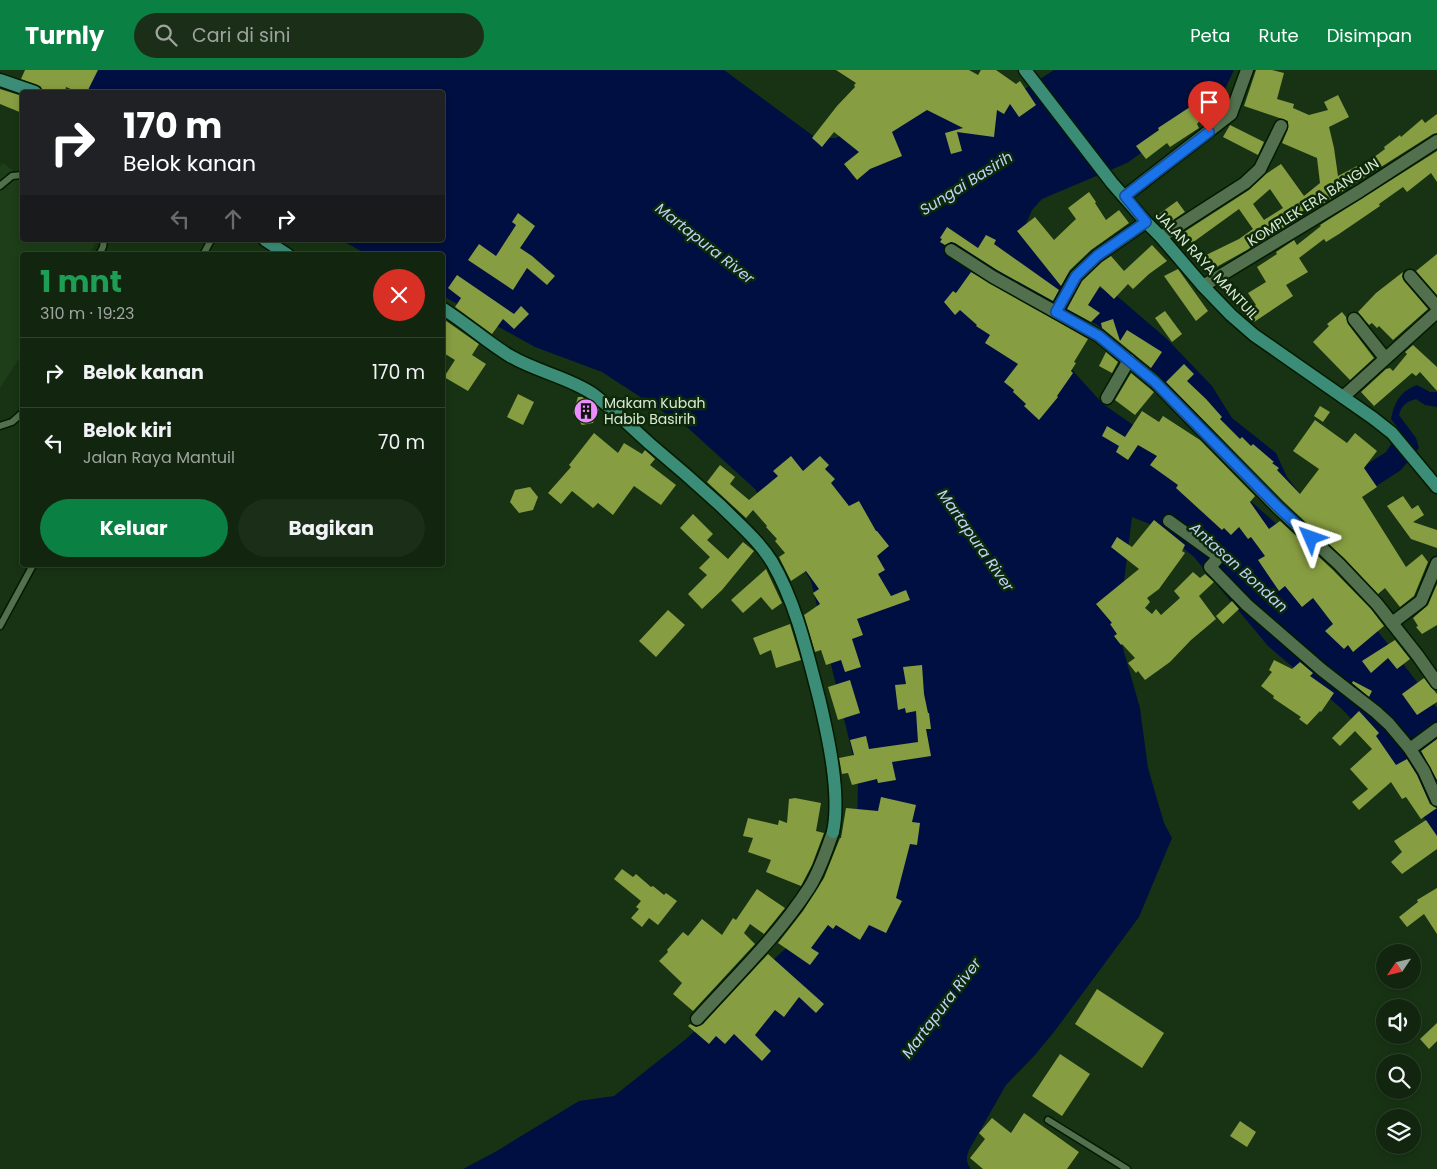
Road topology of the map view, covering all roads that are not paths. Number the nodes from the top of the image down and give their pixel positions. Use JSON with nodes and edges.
{"nodes":[{"id":1,"x":1247,"y":70,"type":"edge"},
{"id":2,"x":1026,"y":72,"type":"edge"},
{"id":3,"x":0,"y":80,"type":"edge"},
{"id":4,"x":29,"y":90,"type":"edge"},
{"id":5,"x":1280,"y":126,"type":"dead end"},
{"id":6,"x":1437,"y":141,"type":"edge"},
{"id":7,"x":20,"y":175,"type":"edge"},
{"id":8,"x":0,"y":186,"type":"edge"},
{"id":9,"x":1125,"y":196,"type":"junction"},
{"id":10,"x":1146,"y":222,"type":"junction"},
{"id":11,"x":1162,"y":237,"type":"junction"},
{"id":12,"x":268,"y":242,"type":"edge"},
{"id":13,"x":951,"y":250,"type":"dead end"},
{"id":14,"x":283,"y":252,"type":"edge"},
{"id":15,"x":1410,"y":276,"type":"dead end"},
{"id":16,"x":1203,"y":286,"type":"junction"},
{"id":17,"x":1437,"y":307,"type":"edge"},
{"id":18,"x":445,"y":310,"type":"edge"},
{"id":19,"x":1056,"y":312,"type":"junction"},
{"id":20,"x":1437,"y":312,"type":"edge"},
{"id":21,"x":1354,"y":319,"type":"dead end"},
{"id":22,"x":1385,"y":358,"type":"junction"},
{"id":23,"x":1129,"y":360,"type":"junction"},
{"id":24,"x":1343,"y":397,"type":"junction"},
{"id":25,"x":1107,"y":398,"type":"dead end"},
{"id":26,"x":20,"y":415,"type":"edge"},
{"id":27,"x":0,"y":426,"type":"edge"},
{"id":28,"x":1437,"y":487,"type":"edge"},
{"id":29,"x":1169,"y":521,"type":"dead end"},
{"id":30,"x":1437,"y":563,"type":"edge"},
{"id":31,"x":32,"y":567,"type":"edge"},
{"id":32,"x":1392,"y":623,"type":"junction"},
{"id":33,"x":0,"y":626,"type":"edge"},
{"id":34,"x":1437,"y":682,"type":"edge"},
{"id":35,"x":1437,"y":729,"type":"edge"},
{"id":36,"x":1410,"y":749,"type":"junction"},
{"id":37,"x":1437,"y":800,"type":"edge"},
{"id":38,"x":697,"y":1019,"type":"dead end"},
{"id":39,"x":1048,"y":1120,"type":"dead end"},
{"id":40,"x":1127,"y":1169,"type":"edge"}],
"edges":[{"from":1,"to":9,"type":"street"},
{"from":2,"to":9,"type":"street","name":"JALAN RAYA MANTUIL"},
{"from":3,"to":4,"type":"street"},
{"from":5,"to":11,"type":"street"},
{"from":6,"to":16,"type":"street","name":"KOMPLEK ERA BANGUN"},
{"from":7,"to":8,"type":"lane"},
{"from":9,"to":10,"type":"street","name":"JALAN RAYA MANTUIL"},
{"from":10,"to":11,"type":"street","name":"JALAN RAYA MANTUIL"},
{"from":10,"to":19,"type":"street"},
{"from":11,"to":16,"type":"street","name":"JALAN RAYA MANTUIL"},
{"from":12,"to":14,"type":"street"},
{"from":13,"to":19,"type":"street"},
{"from":15,"to":17,"type":"street"},
{"from":16,"to":24,"type":"street","name":"JALAN RAYA MANTUIL"},
{"from":18,"to":38,"type":"street"},
{"from":19,"to":23,"type":"street"},
{"from":20,"to":22,"type":"street"},
{"from":21,"to":22,"type":"street"},
{"from":22,"to":24,"type":"street"},
{"from":23,"to":25,"type":"street"},
{"from":23,"to":32,"type":"street"},
{"from":24,"to":28,"type":"street","name":"JALAN RAYA MANTUIL"},
{"from":26,"to":27,"type":"lane"},
{"from":29,"to":36,"type":"street"},
{"from":30,"to":32,"type":"street"},
{"from":31,"to":33,"type":"lane"},
{"from":32,"to":34,"type":"street"},
{"from":35,"to":36,"type":"street"},
{"from":36,"to":37,"type":"street"},
{"from":39,"to":40,"type":"lane"}]}
